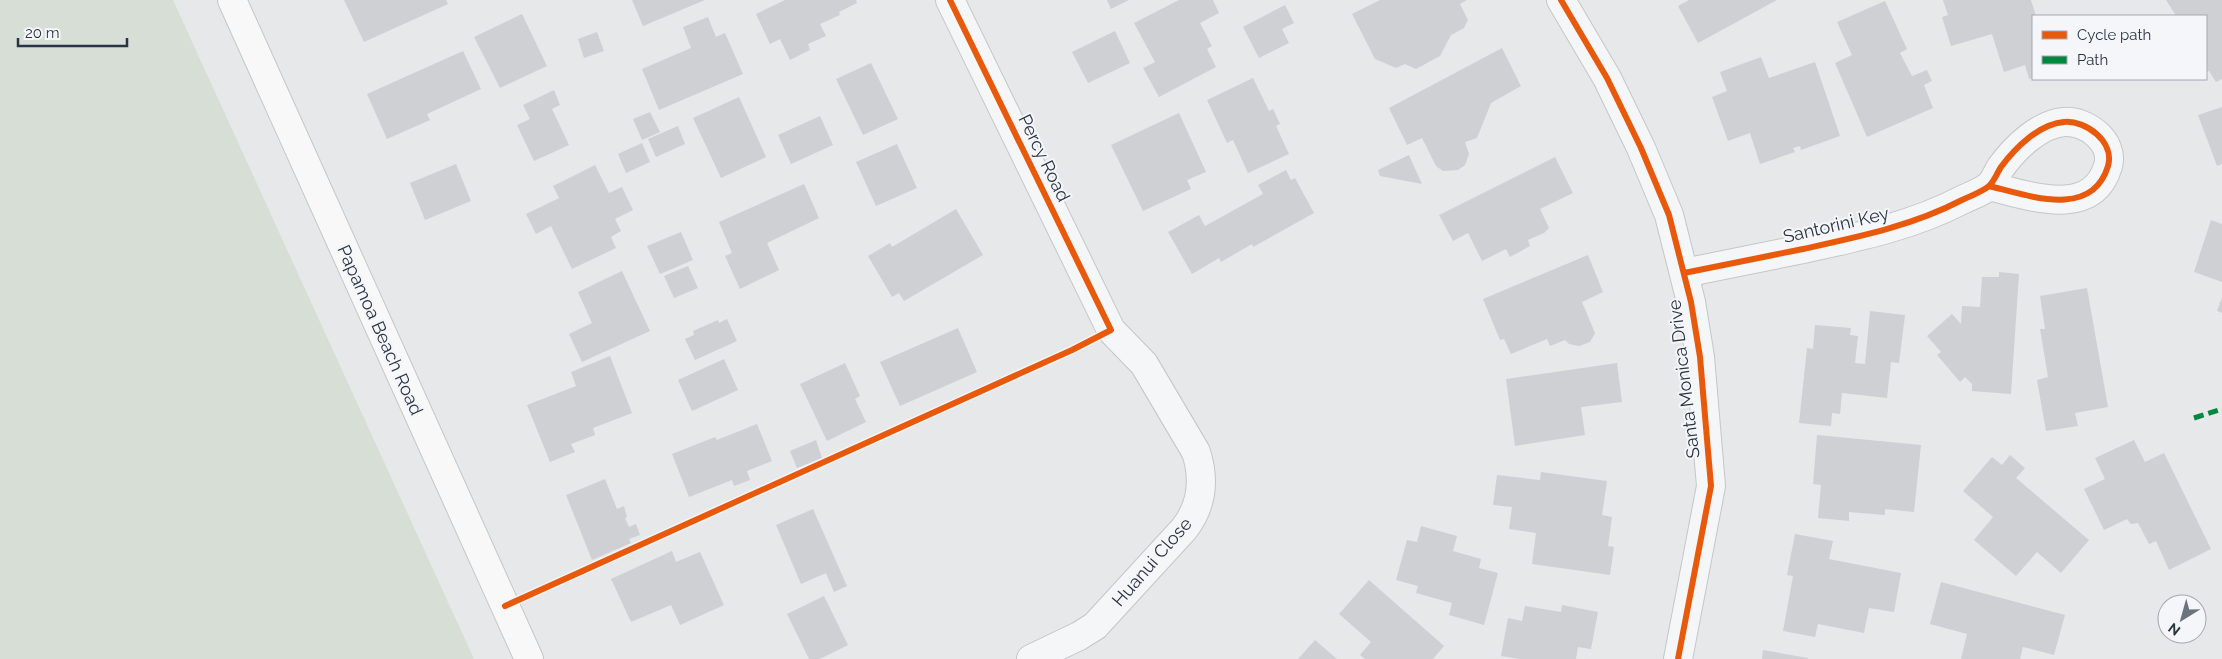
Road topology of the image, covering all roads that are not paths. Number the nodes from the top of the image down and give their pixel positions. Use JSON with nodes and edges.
{"nodes":[{"id":1,"x":232,"y":0,"type":"edge"},
{"id":2,"x":950,"y":0,"type":"edge"},
{"id":3,"x":1561,"y":0,"type":"edge"},
{"id":4,"x":1989,"y":186,"type":"dead end"},
{"id":5,"x":1684,"y":273,"type":"junction"},
{"id":6,"x":1111,"y":330,"type":"joint"},
{"id":7,"x":529,"y":659,"type":"edge"},
{"id":8,"x":1031,"y":659,"type":"edge"},
{"id":9,"x":1678,"y":659,"type":"edge"}],
"edges":[{"from":1,"to":7,"type":"main road","name":"Papamoa Beach Road"},
{"from":2,"to":6,"type":"street","name":"Percy Road"},
{"from":3,"to":5,"type":"street","name":"Santa Monica Drive"},
{"from":4,"to":5,"type":"street","name":"Santorini Key"},
{"from":5,"to":9,"type":"street","name":"Santa Monica Drive"},
{"from":6,"to":8,"type":"street","name":"Huanui Close"}]}
